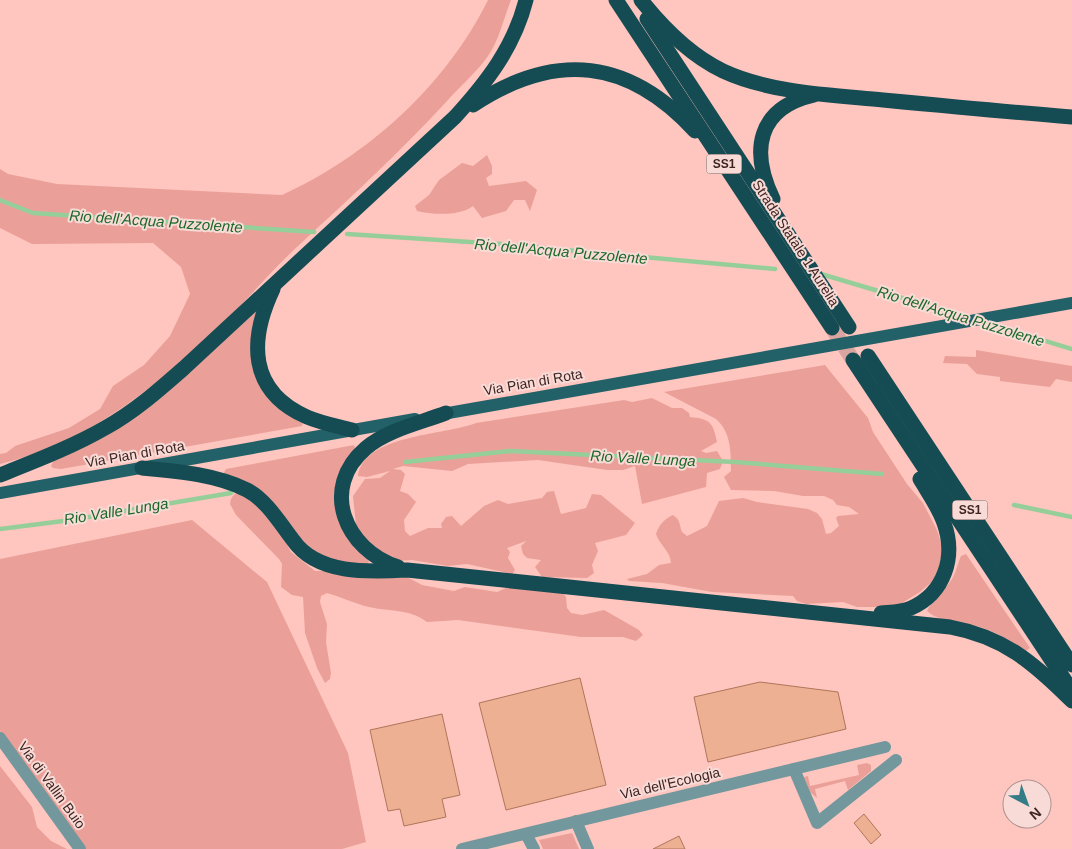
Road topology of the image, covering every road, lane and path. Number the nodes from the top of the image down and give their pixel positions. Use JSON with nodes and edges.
{"nodes":[{"id":1,"x":526,"y":0,"type":"edge"},
{"id":2,"x":616,"y":0,"type":"edge"},
{"id":3,"x":634,"y":0,"type":"edge"},
{"id":4,"x":641,"y":0,"type":"edge"},
{"id":5,"x":820,"y":94,"type":"junction"},
{"id":6,"x":455,"y":117,"type":"junction"},
{"id":7,"x":1072,"y":118,"type":"edge"},
{"id":8,"x":720,"y":158,"type":"junction"},
{"id":9,"x":798,"y":249,"type":"junction"},
{"id":10,"x":275,"y":284,"type":"junction"},
{"id":11,"x":1072,"y":303,"type":"edge"},
{"id":12,"x":849,"y":327,"type":"tunnel mouth"},
{"id":13,"x":832,"y":328,"type":"tunnel mouth"},
{"id":14,"x":868,"y":356,"type":"tunnel mouth"},
{"id":15,"x":853,"y":360,"type":"tunnel mouth"},
{"id":16,"x":877,"y":396,"type":"junction"},
{"id":17,"x":446,"y":413,"type":"junction"},
{"id":18,"x":352,"y":430,"type":"junction"},
{"id":19,"x":142,"y":468,"type":"junction"},
{"id":20,"x":0,"y":475,"type":"edge"},
{"id":21,"x":0,"y":493,"type":"edge"},
{"id":22,"x":407,"y":570,"type":"junction"},
{"id":23,"x":847,"y":614,"type":"junction"},
{"id":24,"x":1072,"y":665,"type":"edge"},
{"id":25,"x":1072,"y":691,"type":"edge"},
{"id":26,"x":1072,"y":702,"type":"edge"},
{"id":27,"x":0,"y":738,"type":"edge"},
{"id":28,"x":885,"y":748,"type":"dead end"},
{"id":29,"x":896,"y":760,"type":"dead end"},
{"id":30,"x":794,"y":769,"type":"junction"},
{"id":31,"x":576,"y":821,"type":"junction"},
{"id":32,"x":526,"y":834,"type":"junction"},
{"id":33,"x":80,"y":849,"type":"edge"},
{"id":34,"x":462,"y":849,"type":"edge"},
{"id":35,"x":534,"y":849,"type":"edge"},
{"id":36,"x":588,"y":849,"type":"edge"}],
"edges":[{"from":1,"to":6,"type":"highway"},
{"from":2,"to":8,"type":"highway","name":"Strada Statale 1 Aurelia","number":"SS1"},
{"from":3,"to":9,"type":"highway","name":"Strada Statale 1 Aurelia","number":"SS1"},
{"from":4,"to":5,"type":"highway"},
{"from":5,"to":7,"type":"highway"},
{"from":5,"to":9,"type":"highway"},
{"from":6,"to":8,"type":"highway"},
{"from":6,"to":10,"type":"highway"},
{"from":8,"to":13,"type":"highway","name":"Strada Statale 1 Aurelia","number":"SS1"},
{"from":9,"to":12,"type":"highway","name":"Strada Statale 1 Aurelia","number":"SS1"},
{"from":10,"to":18,"type":"highway"},
{"from":10,"to":20,"type":"highway"},
{"from":11,"to":17,"type":"main road","name":"Via Pian di Rota"},
{"from":14,"to":24,"type":"highway","number":"SS1"},
{"from":15,"to":16,"type":"highway","number":"SS1"},
{"from":16,"to":23,"type":"highway"},
{"from":16,"to":25,"type":"highway","number":"SS1"},
{"from":17,"to":18,"type":"main road","name":"Via Pian di Rota"},
{"from":17,"to":22,"type":"highway"},
{"from":18,"to":19,"type":"main road","name":"Via Pian di Rota"},
{"from":19,"to":21,"type":"main road","name":"Via Pian di Rota"},
{"from":19,"to":22,"type":"highway"},
{"from":22,"to":23,"type":"highway"},
{"from":23,"to":26,"type":"highway"},
{"from":27,"to":33,"type":"street","name":"Via di Vallin Buio"},
{"from":28,"to":30,"type":"street","name":"Via dell'Ecologia"},
{"from":29,"to":30,"type":"street"},
{"from":30,"to":31,"type":"street","name":"Via dell'Ecologia"},
{"from":31,"to":32,"type":"street","name":"Via dell'Ecologia"},
{"from":31,"to":36,"type":"street"},
{"from":32,"to":34,"type":"street","name":"Via dell'Ecologia"},
{"from":32,"to":35,"type":"street"}]}
